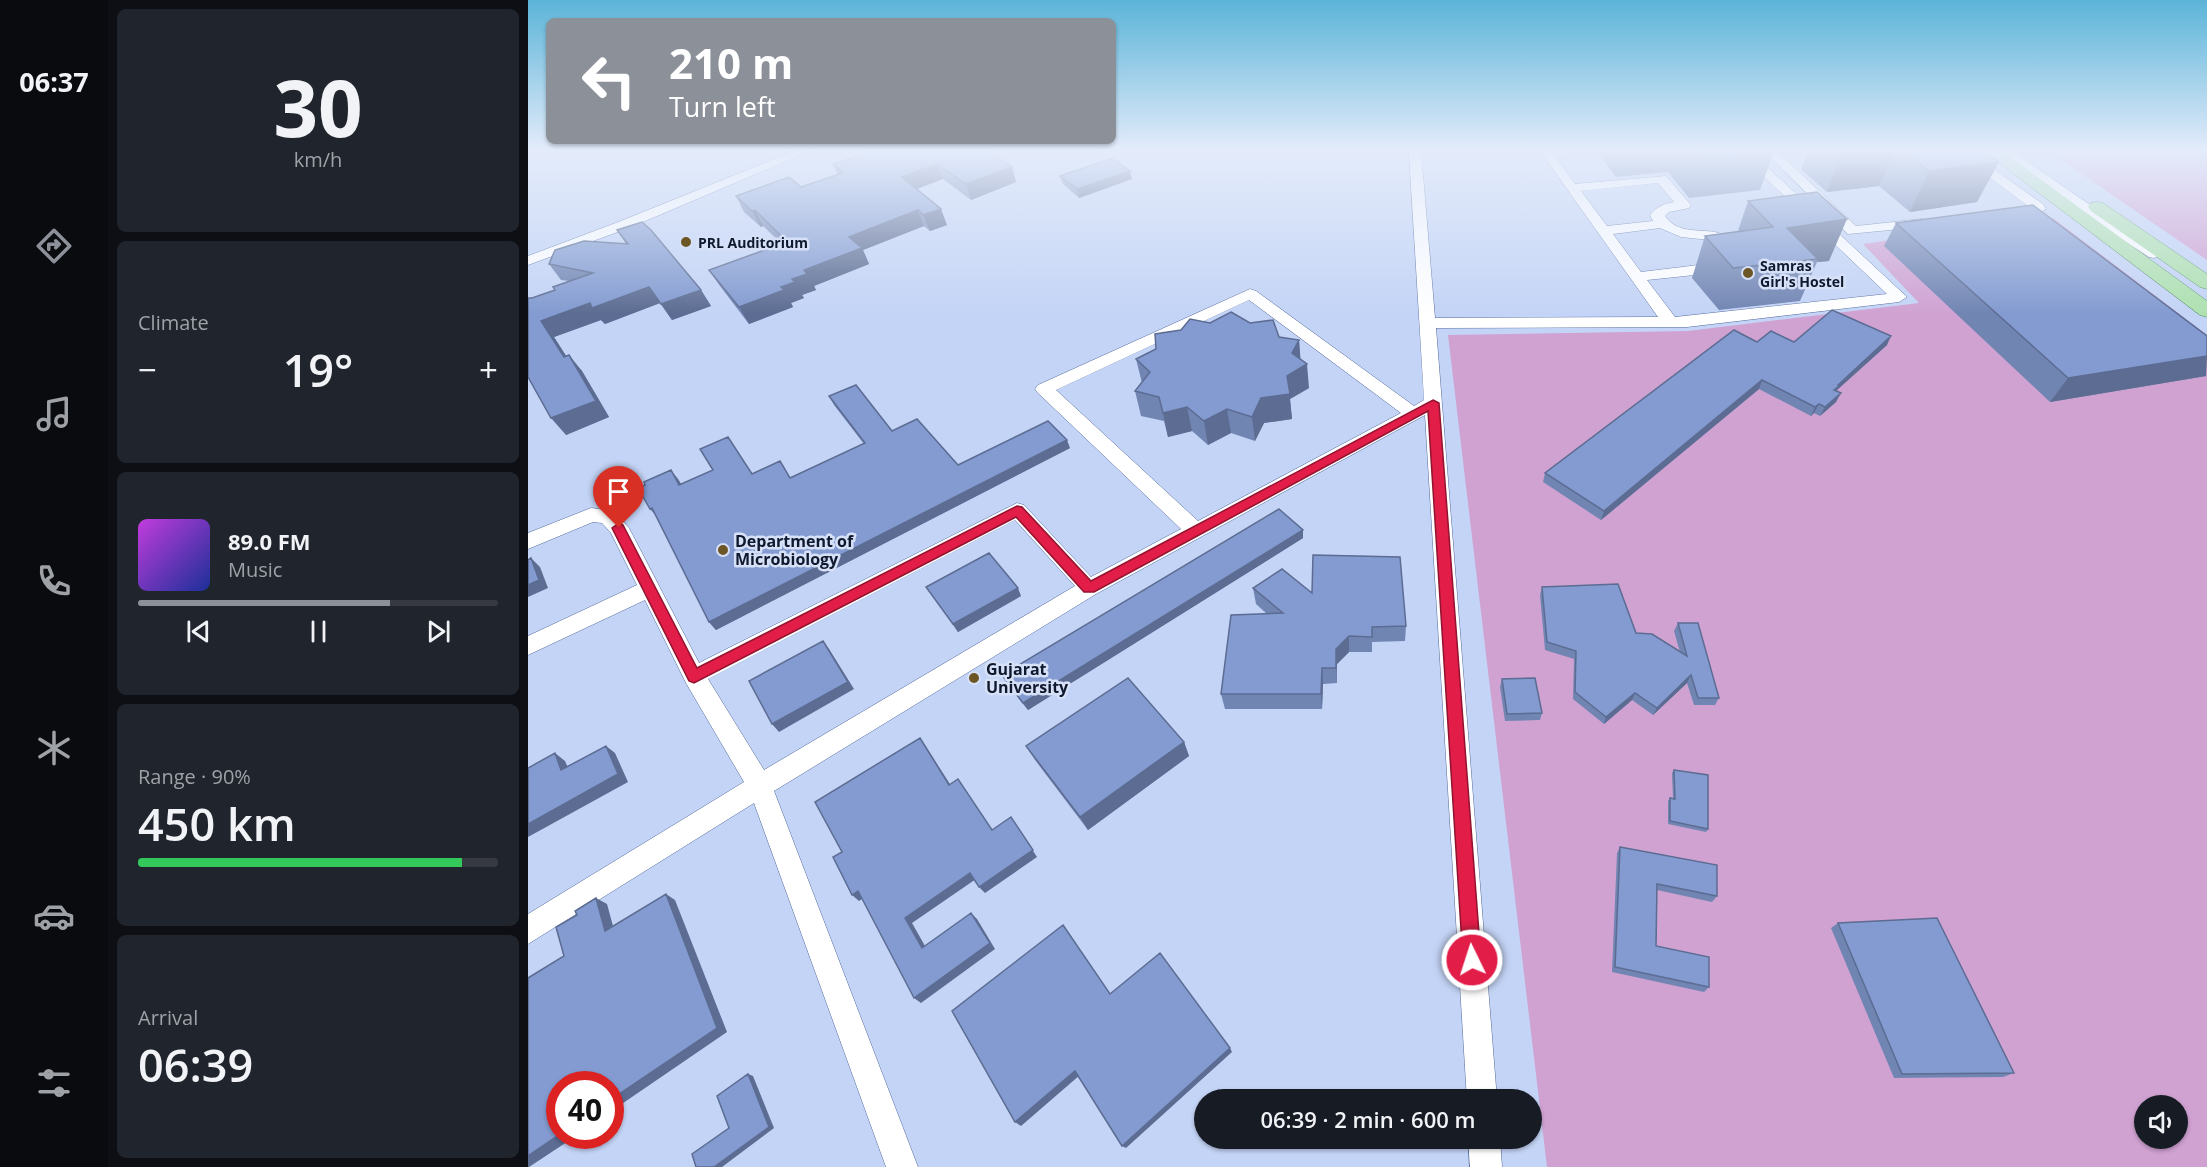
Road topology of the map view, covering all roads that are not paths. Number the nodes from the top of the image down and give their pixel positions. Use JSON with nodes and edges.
{"nodes":[{"id":1,"x":671,"y":205,"type":"edge"},
{"id":2,"x":1419,"y":205,"type":"edge"},
{"id":3,"x":1584,"y":205,"type":"edge"},
{"id":4,"x":1681,"y":205,"type":"edge"},
{"id":5,"x":1801,"y":205,"type":"edge"},
{"id":6,"x":1827,"y":205,"type":"edge"},
{"id":7,"x":2036,"y":205,"type":"edge"},
{"id":8,"x":2065,"y":205,"type":"edge"},
{"id":9,"x":2080,"y":205,"type":"edge"},
{"id":10,"x":2096,"y":205,"type":"edge"},
{"id":11,"x":2088,"y":211,"type":"junction"},
{"id":12,"x":1992,"y":215,"type":"edge"},
{"id":13,"x":1934,"y":222,"type":"edge"},
{"id":14,"x":1661,"y":224,"type":"junction"},
{"id":15,"x":1603,"y":231,"type":"junction"},
{"id":16,"x":528,"y":261,"type":"edge"},
{"id":17,"x":1637,"y":277,"type":"junction"},
{"id":18,"x":2207,"y":283,"type":"edge"},
{"id":19,"x":2207,"y":289,"type":"edge"},
{"id":20,"x":2207,"y":304,"type":"edge"},
{"id":21,"x":2207,"y":311,"type":"edge"},
{"id":22,"x":1670,"y":322,"type":"junction"},
{"id":23,"x":1427,"y":323,"type":"junction"},
{"id":24,"x":1433,"y":403,"type":"junction"},
{"id":25,"x":1414,"y":414,"type":"junction"},
{"id":26,"x":1196,"y":531,"type":"junction"},
{"id":27,"x":528,"y":541,"type":"edge"},
{"id":28,"x":650,"y":588,"type":"junction"},
{"id":29,"x":1089,"y":588,"type":"junction"},
{"id":30,"x":528,"y":646,"type":"edge"},
{"id":31,"x":694,"y":676,"type":"junction"},
{"id":32,"x":760,"y":786,"type":"junction"},
{"id":33,"x":528,"y":930,"type":"edge"},
{"id":34,"x":1481,"y":1089,"type":"edge"},
{"id":35,"x":1485,"y":1149,"type":"edge"},
{"id":36,"x":902,"y":1167,"type":"edge"},
{"id":37,"x":1486,"y":1167,"type":"edge"}],
"edges":[{"from":1,"to":16,"type":"street"},
{"from":2,"to":23,"type":"street"},
{"from":3,"to":15,"type":"street"},
{"from":4,"to":14,"type":"street"},
{"from":5,"to":22,"type":"street"},
{"from":6,"to":13,"type":"street"},
{"from":7,"to":12,"type":"street"},
{"from":8,"to":21,"type":"main road"},
{"from":9,"to":11,"type":"street"},
{"from":10,"to":18,"type":"main road"},
{"from":11,"to":19,"type":"street"},
{"from":11,"to":20,"type":"street"},
{"from":14,"to":15,"type":"street"},
{"from":14,"to":17,"type":"street"},
{"from":15,"to":17,"type":"street"},
{"from":17,"to":22,"type":"street"},
{"from":22,"to":23,"type":"street"},
{"from":23,"to":24,"type":"street"},
{"from":24,"to":25,"type":"street"},
{"from":24,"to":34,"type":"street"},
{"from":25,"to":26,"type":"street"},
{"from":25,"to":26,"type":"street"},
{"from":26,"to":29,"type":"street"},
{"from":27,"to":28,"type":"street"},
{"from":28,"to":30,"type":"street"},
{"from":28,"to":31,"type":"street"},
{"from":29,"to":31,"type":"street"},
{"from":29,"to":32,"type":"street"},
{"from":31,"to":32,"type":"street"},
{"from":32,"to":33,"type":"street"},
{"from":32,"to":36,"type":"street"},
{"from":35,"to":37,"type":"street"}]}
